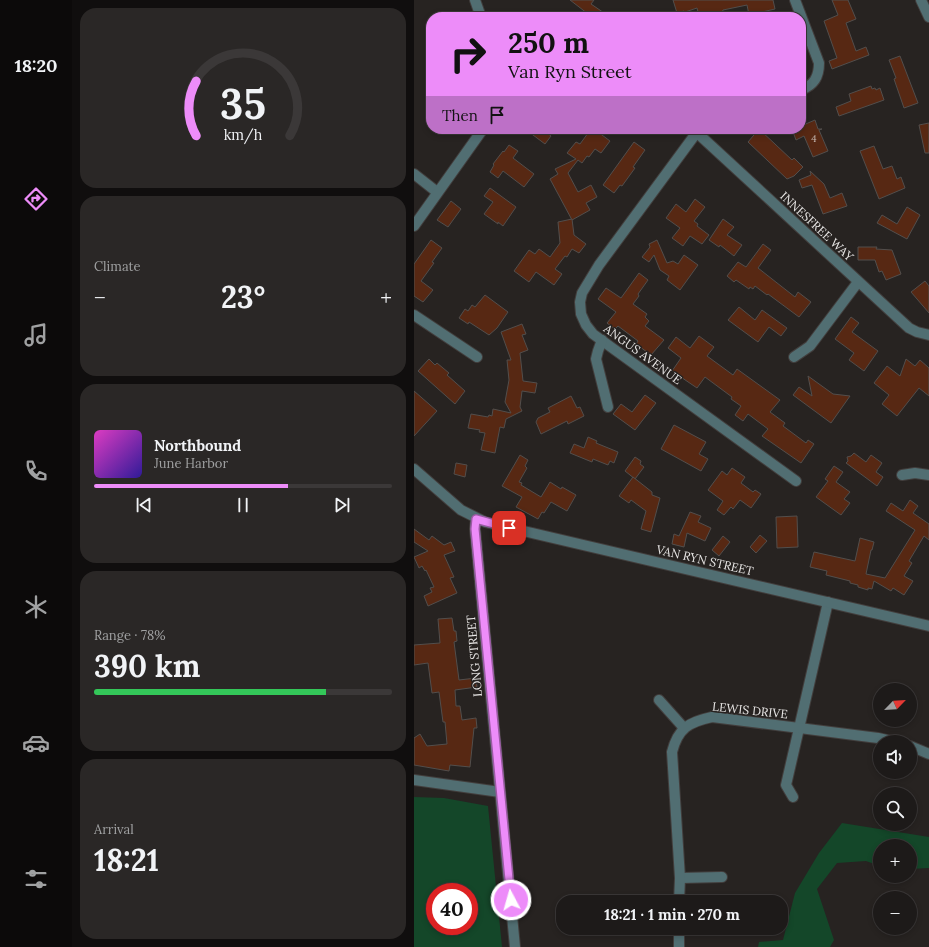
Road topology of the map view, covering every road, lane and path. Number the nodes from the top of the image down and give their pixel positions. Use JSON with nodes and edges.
{"nodes":[{"id":1,"x":475,"y":0,"type":"edge"},
{"id":2,"x":795,"y":0,"type":"edge"},
{"id":3,"x":921,"y":0,"type":"edge"},
{"id":4,"x":479,"y":12,"type":"edge"},
{"id":5,"x":800,"y":12,"type":"edge"},
{"id":6,"x":929,"y":17,"type":"edge"},
{"id":7,"x":806,"y":29,"type":"edge"},
{"id":8,"x":806,"y":88,"type":"edge"},
{"id":9,"x":479,"y":134,"type":"edge"},
{"id":10,"x":695,"y":134,"type":"edge"},
{"id":11,"x":702,"y":134,"type":"edge"},
{"id":12,"x":414,"y":174,"type":"edge"},
{"id":13,"x":437,"y":192,"type":"junction"},
{"id":14,"x":414,"y":226,"type":"edge"},
{"id":15,"x":858,"y":282,"type":"junction"},
{"id":16,"x":414,"y":315,"type":"edge"},
{"id":17,"x":929,"y":335,"type":"edge"},
{"id":18,"x":602,"y":340,"type":"junction"},
{"id":19,"x":477,"y":357,"type":"dead end"},
{"id":20,"x":794,"y":357,"type":"dead end"},
{"id":21,"x":608,"y":407,"type":"dead end"},
{"id":22,"x":414,"y":469,"type":"edge"},
{"id":23,"x":902,"y":475,"type":"dead end"},
{"id":24,"x":929,"y":476,"type":"edge"},
{"id":25,"x":796,"y":481,"type":"dead end"},
{"id":26,"x":476,"y":519,"type":"junction"},
{"id":27,"x":828,"y":602,"type":"junction"},
{"id":28,"x":929,"y":626,"type":"edge"},
{"id":29,"x":659,"y":700,"type":"dead end"},
{"id":30,"x":684,"y":728,"type":"junction"},
{"id":31,"x":799,"y":728,"type":"junction"},
{"id":32,"x":873,"y":737,"type":"edge"},
{"id":33,"x":917,"y":749,"type":"edge"},
{"id":34,"x":929,"y":754,"type":"edge"},
{"id":35,"x":414,"y":780,"type":"edge"},
{"id":36,"x":500,"y":792,"type":"junction"},
{"id":37,"x":793,"y":797,"type":"dead end"},
{"id":38,"x":722,"y":877,"type":"dead end"},
{"id":39,"x":680,"y":878,"type":"junction"},
{"id":40,"x":679,"y":895,"type":"edge"},
{"id":41,"x":679,"y":935,"type":"edge"},
{"id":42,"x":515,"y":947,"type":"edge"},
{"id":43,"x":679,"y":947,"type":"edge"}],
"edges":[{"from":1,"to":4,"type":"street"},
{"from":2,"to":5,"type":"street"},
{"from":3,"to":6,"type":"street"},
{"from":7,"to":8,"type":"street"},
{"from":9,"to":13,"type":"street"},
{"from":10,"to":18,"type":"street","name":"ANGUS AVENUE"},
{"from":11,"to":15,"type":"street","name":"INNESFREE WAY"},
{"from":12,"to":13,"type":"street"},
{"from":13,"to":14,"type":"street"},
{"from":15,"to":17,"type":"street","name":"INNESFREE WAY"},
{"from":15,"to":20,"type":"street"},
{"from":16,"to":19,"type":"street"},
{"from":18,"to":21,"type":"street"},
{"from":18,"to":25,"type":"street","name":"ANGUS AVENUE"},
{"from":22,"to":26,"type":"street","name":"VAN RYN STREET"},
{"from":23,"to":24,"type":"street"},
{"from":26,"to":27,"type":"street","name":"VAN RYN STREET"},
{"from":26,"to":36,"type":"street","name":"LONG STREET"},
{"from":27,"to":28,"type":"street","name":"VAN RYN STREET"},
{"from":27,"to":31,"type":"street"},
{"from":29,"to":30,"type":"street"},
{"from":30,"to":31,"type":"street","name":"LEWIS DRIVE"},
{"from":30,"to":39,"type":"street"},
{"from":31,"to":32,"type":"street","name":"LEWIS DRIVE"},
{"from":31,"to":37,"type":"street"},
{"from":33,"to":34,"type":"street"},
{"from":35,"to":36,"type":"street"},
{"from":36,"to":42,"type":"street","name":"LONG STREET"},
{"from":38,"to":39,"type":"street"},
{"from":39,"to":40,"type":"street"},
{"from":41,"to":43,"type":"street"}]}
